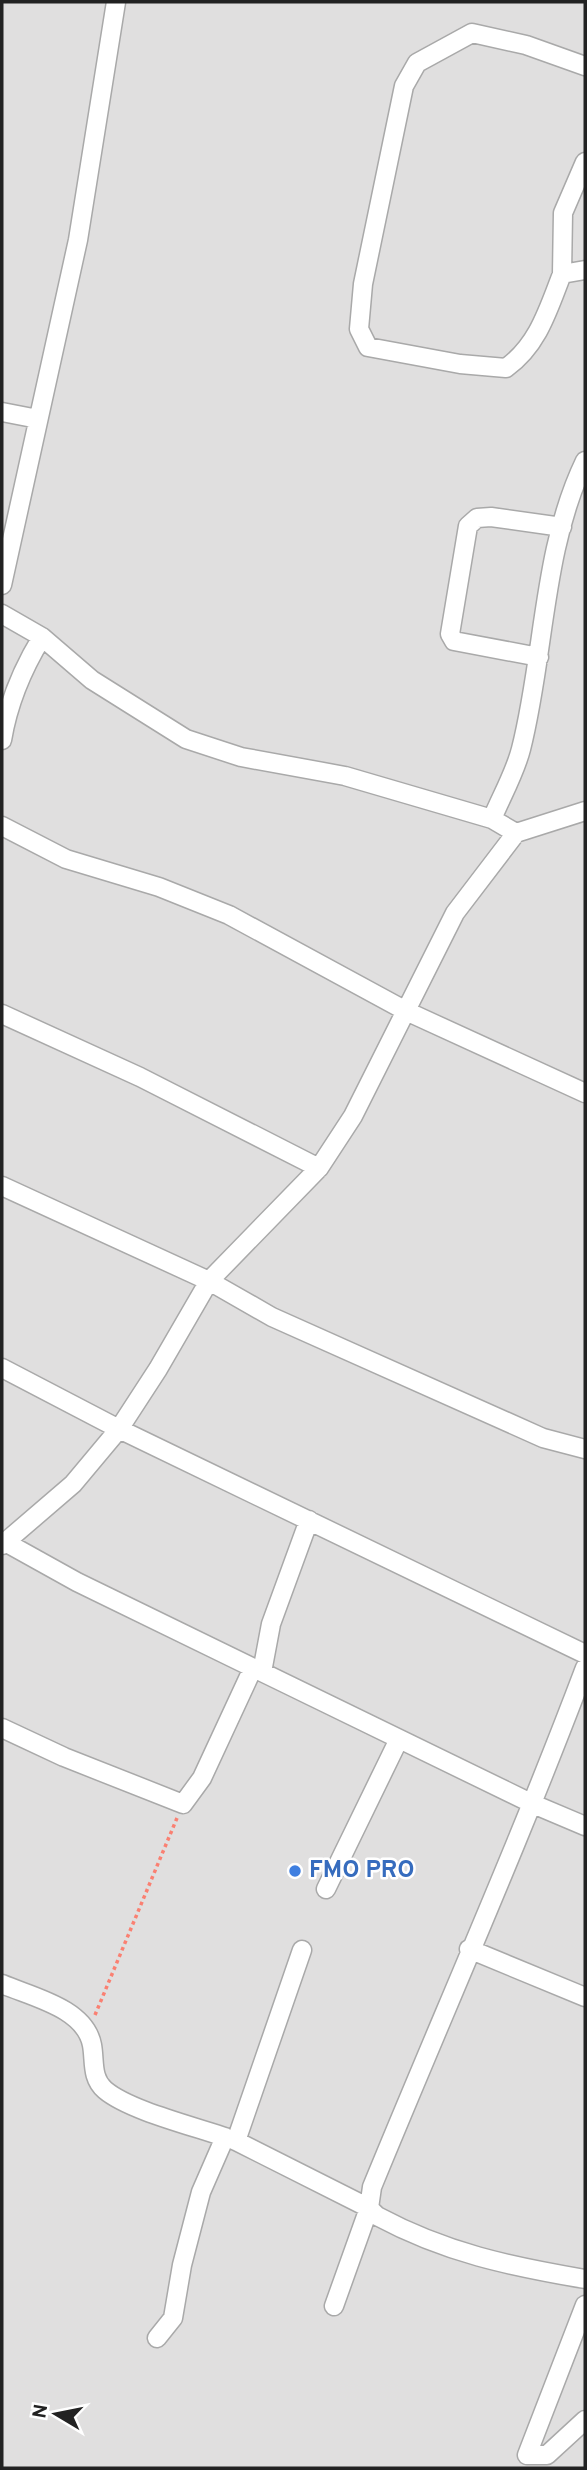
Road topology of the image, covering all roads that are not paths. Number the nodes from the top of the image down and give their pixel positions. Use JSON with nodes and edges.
{"nodes":[{"id":1,"x":116,"y":2,"type":"edge"},
{"id":2,"x":585,"y":66,"type":"edge"},
{"id":3,"x":585,"y":162,"type":"edge"},
{"id":4,"x":585,"y":270,"type":"edge"},
{"id":5,"x":562,"y":274,"type":"junction"},
{"id":6,"x":2,"y":412,"type":"edge"},
{"id":7,"x":38,"y":419,"type":"junction"},
{"id":8,"x":585,"y":461,"type":"edge"},
{"id":9,"x":562,"y":527,"type":"junction"},
{"id":10,"x":2,"y":585,"type":"edge"},
{"id":11,"x":2,"y":614,"type":"edge"},
{"id":12,"x":42,"y":637,"type":"junction"},
{"id":13,"x":539,"y":657,"type":"junction"},
{"id":14,"x":2,"y":740,"type":"edge"},
{"id":15,"x":585,"y":811,"type":"edge"},
{"id":16,"x":492,"y":819,"type":"junction"},
{"id":17,"x":2,"y":826,"type":"edge"},
{"id":18,"x":516,"y":833,"type":"junction"},
{"id":19,"x":406,"y":1011,"type":"junction"},
{"id":20,"x":2,"y":1014,"type":"edge"},
{"id":21,"x":585,"y":1093,"type":"edge"},
{"id":22,"x":319,"y":1168,"type":"junction"},
{"id":23,"x":2,"y":1185,"type":"edge"},
{"id":24,"x":209,"y":1281,"type":"junction"},
{"id":25,"x":2,"y":1367,"type":"edge"},
{"id":26,"x":119,"y":1429,"type":"junction"},
{"id":27,"x":585,"y":1449,"type":"edge"},
{"id":28,"x":309,"y":1520,"type":"junction"},
{"id":29,"x":3,"y":1543,"type":"edge"},
{"id":30,"x":585,"y":1654,"type":"edge"},
{"id":31,"x":585,"y":1668,"type":"edge"},
{"id":32,"x":258,"y":1670,"type":"junction"},
{"id":33,"x":2,"y":1728,"type":"edge"},
{"id":34,"x":400,"y":1739,"type":"junction"},
{"id":35,"x":533,"y":1804,"type":"junction"},
{"id":36,"x":585,"y":1826,"type":"edge"},
{"id":37,"x":326,"y":1889,"type":"dead end"},
{"id":38,"x":469,"y":1949,"type":"junction"},
{"id":39,"x":302,"y":1950,"type":"dead end"},
{"id":40,"x":2,"y":1984,"type":"edge"},
{"id":41,"x":585,"y":1997,"type":"edge"},
{"id":42,"x":231,"y":2139,"type":"junction"},
{"id":43,"x":369,"y":2208,"type":"junction"},
{"id":44,"x":585,"y":2279,"type":"edge"},
{"id":45,"x":585,"y":2305,"type":"edge"},
{"id":46,"x":334,"y":2306,"type":"dead end"},
{"id":47,"x":157,"y":2338,"type":"dead end"},
{"id":48,"x":585,"y":2420,"type":"edge"}],
"edges":[{"from":1,"to":7,"type":"street"},
{"from":2,"to":5,"type":"street"},
{"from":3,"to":5,"type":"street"},
{"from":4,"to":5,"type":"street"},
{"from":6,"to":7,"type":"street"},
{"from":7,"to":10,"type":"street"},
{"from":8,"to":9,"type":"street"},
{"from":9,"to":13,"type":"street"},
{"from":9,"to":13,"type":"street"},
{"from":11,"to":12,"type":"street"},
{"from":12,"to":14,"type":"street"},
{"from":12,"to":16,"type":"street"},
{"from":13,"to":16,"type":"street"},
{"from":15,"to":18,"type":"street"},
{"from":16,"to":18,"type":"street"},
{"from":17,"to":19,"type":"street"},
{"from":18,"to":19,"type":"street"},
{"from":19,"to":21,"type":"street"},
{"from":19,"to":22,"type":"street"},
{"from":20,"to":22,"type":"street"},
{"from":22,"to":24,"type":"street"},
{"from":23,"to":24,"type":"street"},
{"from":24,"to":26,"type":"street"},
{"from":24,"to":27,"type":"street"},
{"from":25,"to":26,"type":"street"},
{"from":26,"to":28,"type":"street"},
{"from":26,"to":29,"type":"street"},
{"from":28,"to":30,"type":"street"},
{"from":28,"to":32,"type":"street"},
{"from":29,"to":32,"type":"street"},
{"from":31,"to":35,"type":"street"},
{"from":32,"to":33,"type":"street"},
{"from":32,"to":34,"type":"street"},
{"from":34,"to":35,"type":"street"},
{"from":34,"to":37,"type":"street"},
{"from":35,"to":36,"type":"street"},
{"from":35,"to":38,"type":"street"},
{"from":38,"to":41,"type":"street"},
{"from":38,"to":43,"type":"street"},
{"from":39,"to":42,"type":"street"},
{"from":40,"to":42,"type":"street"},
{"from":42,"to":43,"type":"street"},
{"from":42,"to":47,"type":"street"},
{"from":43,"to":44,"type":"street"},
{"from":43,"to":46,"type":"street"},
{"from":45,"to":48,"type":"street"}]}
